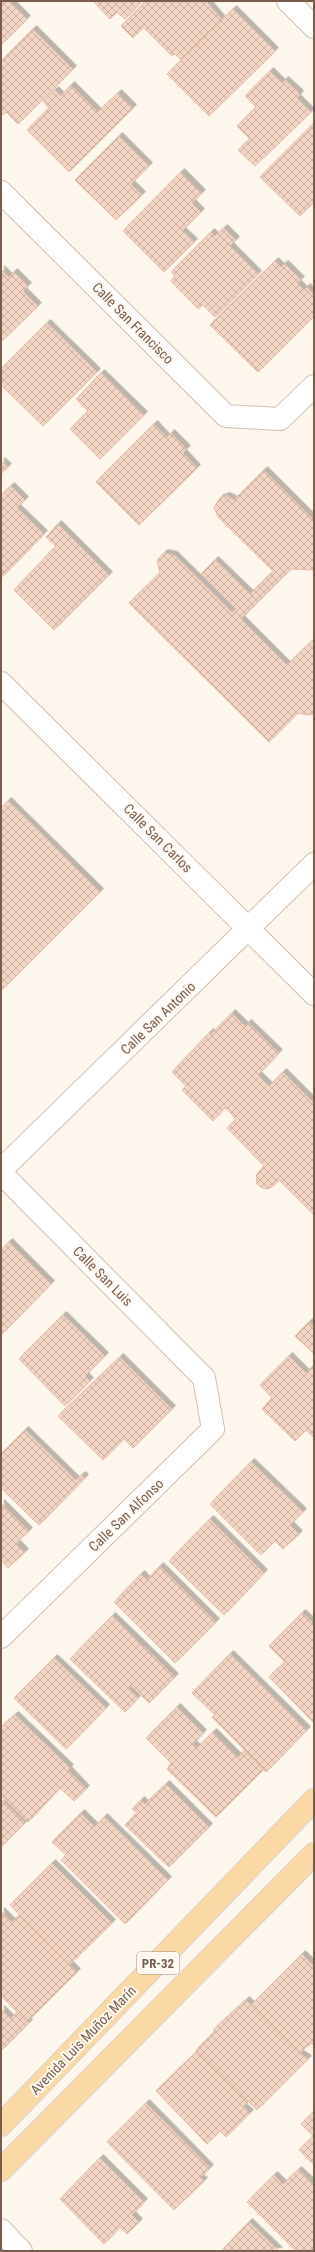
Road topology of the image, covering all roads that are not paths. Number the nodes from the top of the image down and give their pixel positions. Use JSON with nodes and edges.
{"nodes":[{"id":1,"x":288,"y":1,"type":"edge"},
{"id":2,"x":314,"y":27,"type":"edge"},
{"id":3,"x":1,"y":192,"type":"edge"},
{"id":4,"x":314,"y":386,"type":"edge"},
{"id":5,"x":1,"y":683,"type":"edge"},
{"id":6,"x":314,"y":864,"type":"edge"},
{"id":7,"x":250,"y":929,"type":"junction"},
{"id":8,"x":314,"y":994,"type":"edge"},
{"id":9,"x":1,"y":1172,"type":"edge"},
{"id":10,"x":204,"y":1378,"type":"joint"},
{"id":11,"x":1,"y":1637,"type":"edge"},
{"id":12,"x":314,"y":1800,"type":"edge"},
{"id":13,"x":314,"y":1854,"type":"edge"},
{"id":14,"x":1,"y":2125,"type":"edge"},
{"id":15,"x":1,"y":2170,"type":"edge"},
{"id":16,"x":1,"y":2230,"type":"edge"},
{"id":17,"x":22,"y":2251,"type":"edge"}],
"edges":[{"from":1,"to":2,"type":"street"},
{"from":3,"to":4,"type":"street","name":"Calle San Francisco"},
{"from":5,"to":7,"type":"street","name":"Calle San Carlos"},
{"from":6,"to":7,"type":"street","name":"Calle San Antonio"},
{"from":7,"to":8,"type":"street","name":"Calle San Carlos"},
{"from":7,"to":9,"type":"street","name":"Calle San Antonio"},
{"from":9,"to":10,"type":"street","name":"Calle San Luis"},
{"from":10,"to":11,"type":"street","name":"Calle San Alfonso"},
{"from":12,"to":14,"type":"main road","name":"Avenida Luis Muñoz Marín","number":"PR-32"},
{"from":13,"to":15,"type":"main road","number":"PR-32"},
{"from":16,"to":17,"type":"street"}]}
